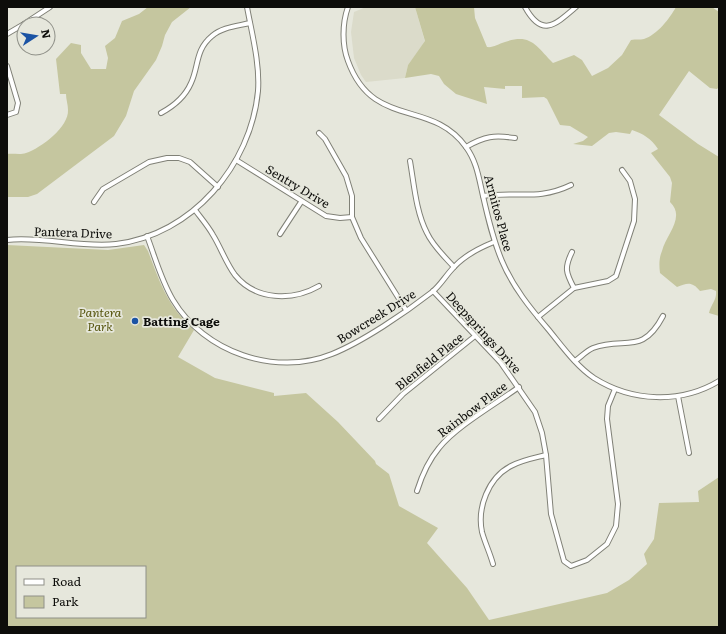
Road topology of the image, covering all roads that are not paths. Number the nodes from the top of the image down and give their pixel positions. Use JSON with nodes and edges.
{"nodes":[{"id":1,"x":50,"y":7,"type":"edge"},
{"id":2,"x":247,"y":7,"type":"edge"},
{"id":3,"x":348,"y":7,"type":"edge"},
{"id":4,"x":525,"y":7,"type":"edge"},
{"id":5,"x":576,"y":7,"type":"edge"},
{"id":6,"x":36,"y":16,"type":"edge"},
{"id":7,"x":250,"y":23,"type":"junction"},
{"id":8,"x":16,"y":29,"type":"edge"},
{"id":9,"x":7,"y":34,"type":"edge"},
{"id":10,"x":7,"y":66,"type":"edge"},
{"id":11,"x":161,"y":113,"type":"dead end"},
{"id":12,"x":7,"y":115,"type":"edge"},
{"id":13,"x":319,"y":133,"type":"dead end"},
{"id":14,"x":515,"y":138,"type":"dead end"},
{"id":15,"x":466,"y":148,"type":"junction"},
{"id":16,"x":236,"y":160,"type":"junction"},
{"id":17,"x":410,"y":161,"type":"dead end"},
{"id":18,"x":622,"y":170,"type":"dead end"},
{"id":19,"x":571,"y":185,"type":"dead end"},
{"id":20,"x":218,"y":187,"type":"junction"},
{"id":21,"x":483,"y":196,"type":"junction"},
{"id":22,"x":94,"y":202,"type":"dead end"},
{"id":23,"x":301,"y":202,"type":"junction"},
{"id":24,"x":195,"y":210,"type":"junction"},
{"id":25,"x":352,"y":217,"type":"junction"},
{"id":26,"x":280,"y":234,"type":"dead end"},
{"id":27,"x":147,"y":236,"type":"junction"},
{"id":28,"x":7,"y":240,"type":"edge"},
{"id":29,"x":494,"y":242,"type":"junction"},
{"id":30,"x":572,"y":252,"type":"dead end"},
{"id":31,"x":454,"y":267,"type":"junction"},
{"id":32,"x":319,"y":286,"type":"dead end"},
{"id":33,"x":574,"y":288,"type":"junction"},
{"id":34,"x":433,"y":291,"type":"junction"},
{"id":35,"x":406,"y":310,"type":"junction"},
{"id":36,"x":663,"y":316,"type":"dead end"},
{"id":37,"x":538,"y":317,"type":"junction"},
{"id":38,"x":475,"y":336,"type":"junction"},
{"id":39,"x":575,"y":361,"type":"junction"},
{"id":40,"x":719,"y":380,"type":"edge"},
{"id":41,"x":520,"y":387,"type":"junction"},
{"id":42,"x":615,"y":389,"type":"junction"},
{"id":43,"x":678,"y":396,"type":"junction"},
{"id":44,"x":380,"y":419,"type":"dead end"},
{"id":45,"x":689,"y":453,"type":"dead end"},
{"id":46,"x":546,"y":455,"type":"junction"},
{"id":47,"x":417,"y":491,"type":"dead end"},
{"id":48,"x":493,"y":564,"type":"dead end"}],
"edges":[{"from":1,"to":6,"type":"street"},
{"from":2,"to":7,"type":"street","name":"Pantera Drive"},
{"from":3,"to":15,"type":"street","name":"Armitos Place"},
{"from":4,"to":5,"type":"street"},
{"from":7,"to":11,"type":"street"},
{"from":7,"to":16,"type":"street","name":"Pantera Drive"},
{"from":8,"to":9,"type":"street"},
{"from":10,"to":12,"type":"street"},
{"from":13,"to":25,"type":"street"},
{"from":14,"to":15,"type":"street"},
{"from":15,"to":21,"type":"street","name":"Armitos Place"},
{"from":16,"to":20,"type":"street","name":"Pantera Drive"},
{"from":16,"to":23,"type":"street","name":"Sentry Drive"},
{"from":17,"to":31,"type":"street"},
{"from":18,"to":33,"type":"street"},
{"from":19,"to":21,"type":"street"},
{"from":20,"to":22,"type":"street"},
{"from":20,"to":24,"type":"street","name":"Pantera Drive"},
{"from":21,"to":29,"type":"street","name":"Armitos Place"},
{"from":23,"to":25,"type":"street","name":"Sentry Drive"},
{"from":23,"to":26,"type":"street"},
{"from":24,"to":27,"type":"street","name":"Pantera Drive"},
{"from":24,"to":32,"type":"street"},
{"from":25,"to":35,"type":"street"},
{"from":27,"to":28,"type":"street","name":"Pantera Drive"},
{"from":27,"to":35,"type":"street","name":"Bowcreek Drive"},
{"from":29,"to":31,"type":"street","name":"Bowcreek Drive"},
{"from":29,"to":37,"type":"street","name":"Armitos Place"},
{"from":30,"to":33,"type":"street"},
{"from":31,"to":34,"type":"street","name":"Bowcreek Drive"},
{"from":33,"to":37,"type":"street"},
{"from":34,"to":35,"type":"street","name":"Bowcreek Drive"},
{"from":34,"to":38,"type":"street","name":"Deepsprings Drive"},
{"from":36,"to":39,"type":"street"},
{"from":37,"to":39,"type":"street","name":"Armitos Place"},
{"from":38,"to":41,"type":"street","name":"Deepsprings Drive"},
{"from":38,"to":44,"type":"street","name":"Blenfield Place"},
{"from":39,"to":42,"type":"street","name":"Armitos Place"},
{"from":40,"to":43,"type":"street","name":"Armitos Place"},
{"from":41,"to":46,"type":"street","name":"Deepsprings Drive"},
{"from":41,"to":47,"type":"street","name":"Rainbow Place"},
{"from":42,"to":43,"type":"street","name":"Armitos Place"},
{"from":42,"to":46,"type":"street","name":"Deepsprings Drive"},
{"from":43,"to":45,"type":"street"},
{"from":46,"to":48,"type":"street"}]}
